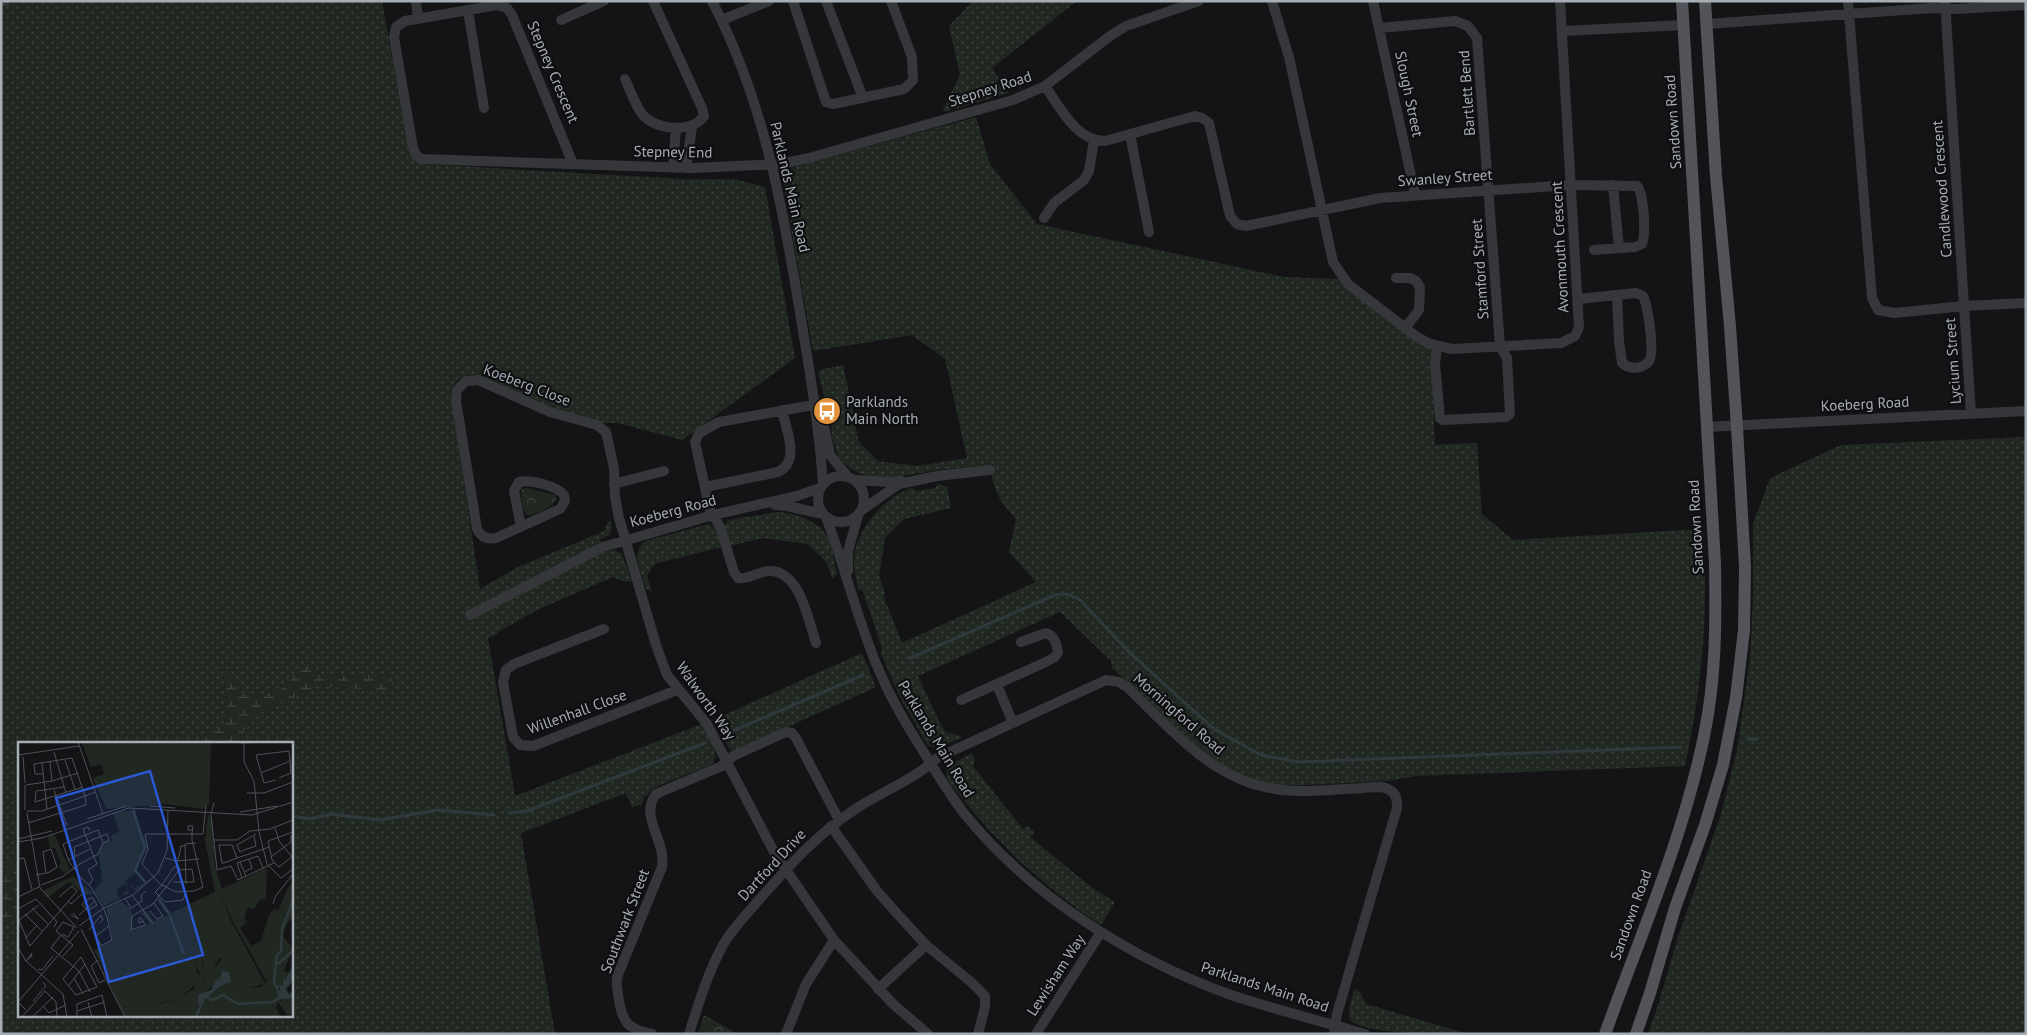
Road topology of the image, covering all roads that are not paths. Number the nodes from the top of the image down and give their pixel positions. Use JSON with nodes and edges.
{"nodes":[{"id":1,"x":5,"y":1,"type":"edge"},
{"id":2,"x":416,"y":1,"type":"edge"},
{"id":3,"x":604,"y":1,"type":"edge"},
{"id":4,"x":653,"y":1,"type":"edge"},
{"id":5,"x":712,"y":1,"type":"edge"},
{"id":6,"x":769,"y":1,"type":"edge"},
{"id":7,"x":793,"y":1,"type":"edge"},
{"id":8,"x":826,"y":1,"type":"edge"},
{"id":9,"x":891,"y":1,"type":"edge"},
{"id":10,"x":1199,"y":1,"type":"edge"},
{"id":11,"x":1272,"y":1,"type":"edge"},
{"id":12,"x":1373,"y":1,"type":"edge"},
{"id":13,"x":1560,"y":1,"type":"edge"},
{"id":14,"x":1682,"y":1,"type":"edge"},
{"id":15,"x":1705,"y":1,"type":"edge"},
{"id":16,"x":1848,"y":1,"type":"edge"},
{"id":17,"x":1,"y":2,"type":"edge"},
{"id":18,"x":497,"y":3,"type":"edge"},
{"id":19,"x":1946,"y":5,"type":"edge"},
{"id":20,"x":2026,"y":5,"type":"edge"},
{"id":21,"x":468,"y":10,"type":"junction"},
{"id":22,"x":1849,"y":13,"type":"junction"},
{"id":23,"x":418,"y":19,"type":"junction"},
{"id":24,"x":561,"y":20,"type":"dead end"},
{"id":25,"x":722,"y":20,"type":"junction"},
{"id":26,"x":1707,"y":24,"type":"junction"},
{"id":27,"x":1683,"y":25,"type":"junction"},
{"id":28,"x":1380,"y":28,"type":"junction"},
{"id":29,"x":1563,"y":31,"type":"junction"},
{"id":30,"x":625,"y":79,"type":"dead end"},
{"id":31,"x":1045,"y":86,"type":"junction"},
{"id":32,"x":863,"y":98,"type":"junction"},
{"id":33,"x":484,"y":108,"type":"dead end"},
{"id":34,"x":692,"y":126,"type":"junction"},
{"id":35,"x":676,"y":128,"type":"junction"},
{"id":36,"x":1130,"y":134,"type":"junction"},
{"id":37,"x":1094,"y":140,"type":"junction"},
{"id":38,"x":573,"y":164,"type":"junction"},
{"id":39,"x":772,"y":164,"type":"junction"},
{"id":40,"x":673,"y":168,"type":"junction"},
{"id":41,"x":686,"y":168,"type":"junction"},
{"id":42,"x":1571,"y":185,"type":"junction"},
{"id":43,"x":1613,"y":185,"type":"junction"},
{"id":44,"x":1489,"y":190,"type":"junction"},
{"id":45,"x":1415,"y":194,"type":"junction"},
{"id":46,"x":1321,"y":210,"type":"junction"},
{"id":47,"x":1044,"y":218,"type":"dead end"},
{"id":48,"x":1149,"y":232,"type":"dead end"},
{"id":49,"x":1619,"y":248,"type":"junction"},
{"id":50,"x":1594,"y":250,"type":"dead end"},
{"id":51,"x":1396,"y":278,"type":"dead end"},
{"id":52,"x":1617,"y":295,"type":"junction"},
{"id":53,"x":1578,"y":299,"type":"junction"},
{"id":54,"x":2026,"y":303,"type":"edge"},
{"id":55,"x":1964,"y":306,"type":"junction"},
{"id":56,"x":1405,"y":328,"type":"junction"},
{"id":57,"x":1437,"y":346,"type":"junction"},
{"id":58,"x":1500,"y":346,"type":"junction"},
{"id":59,"x":813,"y":387,"type":"junction"},
{"id":60,"x":813,"y":404,"type":"junction"},
{"id":61,"x":782,"y":410,"type":"junction"},
{"id":62,"x":2026,"y":411,"type":"edge"},
{"id":63,"x":1971,"y":414,"type":"junction"},
{"id":64,"x":1737,"y":426,"type":"junction"},
{"id":65,"x":1706,"y":428,"type":"junction"},
{"id":66,"x":990,"y":470,"type":"dead end"},
{"id":67,"x":664,"y":471,"type":"dead end"},
{"id":68,"x":852,"y":478,"type":"junction"},
{"id":69,"x":920,"y":479,"type":"junction"},
{"id":70,"x":614,"y":484,"type":"junction"},
{"id":71,"x":821,"y":486,"type":"junction"},
{"id":72,"x":705,"y":487,"type":"junction"},
{"id":73,"x":752,"y":507,"type":"junction"},
{"id":74,"x":860,"y":513,"type":"junction"},
{"id":75,"x":713,"y":516,"type":"junction"},
{"id":76,"x":824,"y":516,"type":"junction"},
{"id":77,"x":520,"y":527,"type":"junction"},
{"id":78,"x":625,"y":539,"type":"junction"},
{"id":79,"x":856,"y":609,"type":"junction"},
{"id":80,"x":470,"y":615,"type":"dead end"},
{"id":81,"x":604,"y":629,"type":"dead end"},
{"id":82,"x":1020,"y":642,"type":"dead end"},
{"id":83,"x":816,"y":643,"type":"dead end"},
{"id":84,"x":997,"y":685,"type":"junction"},
{"id":85,"x":677,"y":690,"type":"junction"},
{"id":86,"x":961,"y":700,"type":"dead end"},
{"id":87,"x":1013,"y":723,"type":"junction"},
{"id":88,"x":728,"y":761,"type":"junction"},
{"id":89,"x":931,"y":764,"type":"junction"},
{"id":90,"x":835,"y":823,"type":"junction"},
{"id":91,"x":786,"y":870,"type":"junction"},
{"id":92,"x":1101,"y":932,"type":"junction"},
{"id":93,"x":834,"y":940,"type":"junction"},
{"id":94,"x":926,"y":945,"type":"junction"},
{"id":95,"x":878,"y":989,"type":"junction"},
{"id":96,"x":1335,"y":1029,"type":"edge"},
{"id":97,"x":652,"y":1034,"type":"edge"},
{"id":98,"x":689,"y":1034,"type":"edge"},
{"id":99,"x":786,"y":1034,"type":"edge"},
{"id":100,"x":928,"y":1034,"type":"edge"},
{"id":101,"x":978,"y":1034,"type":"edge"},
{"id":102,"x":1036,"y":1034,"type":"edge"},
{"id":103,"x":1364,"y":1034,"type":"edge"},
{"id":104,"x":1605,"y":1034,"type":"edge"},
{"id":105,"x":1636,"y":1034,"type":"edge"}],
"edges":[{"from":1,"to":17,"type":"street"},
{"from":2,"to":23,"type":"street"},
{"from":3,"to":24,"type":"street"},
{"from":4,"to":34,"type":"street"},
{"from":5,"to":25,"type":"street","name":"Parklands Main Road"},
{"from":6,"to":25,"type":"street"},
{"from":7,"to":32,"type":"street"},
{"from":8,"to":32,"type":"street"},
{"from":9,"to":32,"type":"street"},
{"from":10,"to":31,"type":"street","name":"Stepney Road"},
{"from":11,"to":46,"type":"street","name":"Avonmouth Crescent"},
{"from":12,"to":28,"type":"street","name":"Slough Street"},
{"from":13,"to":29,"type":"street","name":"Avonmouth Crescent"},
{"from":14,"to":27,"type":"main road","name":"Sandown Road"},
{"from":15,"to":26,"type":"main road"},
{"from":16,"to":22,"type":"street"},
{"from":18,"to":21,"type":"street","name":"Stepney Crescent"},
{"from":18,"to":38,"type":"street","name":"Stepney Crescent"},
{"from":19,"to":20,"type":"street"},
{"from":19,"to":22,"type":"street"},
{"from":19,"to":55,"type":"street","name":"Candlewood Crescent"},
{"from":21,"to":23,"type":"street","name":"Stepney Crescent"},
{"from":21,"to":33,"type":"street"},
{"from":22,"to":26,"type":"street"},
{"from":22,"to":55,"type":"street"},
{"from":23,"to":38,"type":"street","name":"Stepney Crescent"},
{"from":25,"to":39,"type":"street","name":"Parklands Main Road"},
{"from":26,"to":64,"type":"main road"},
{"from":27,"to":29,"type":"street"},
{"from":27,"to":65,"type":"main road","name":"Sandown Road"},
{"from":28,"to":44,"type":"street","name":"Bartlett Bend"},
{"from":28,"to":45,"type":"street","name":"Slough Street"},
{"from":29,"to":42,"type":"street","name":"Avonmouth Crescent"},
{"from":30,"to":35,"type":"street"},
{"from":31,"to":37,"type":"street"},
{"from":31,"to":39,"type":"street","name":"Stepney Road"},
{"from":34,"to":35,"type":"street"},
{"from":34,"to":41,"type":"street"},
{"from":35,"to":40,"type":"street"},
{"from":36,"to":37,"type":"street"},
{"from":36,"to":46,"type":"street","name":"Swanley Street"},
{"from":36,"to":48,"type":"street"},
{"from":37,"to":47,"type":"street"},
{"from":38,"to":40,"type":"street","name":"Stepney End"},
{"from":39,"to":41,"type":"street","name":"Stepney End"},
{"from":39,"to":59,"type":"street","name":"Parklands Main Road"},
{"from":40,"to":41,"type":"street","name":"Stepney End"},
{"from":42,"to":43,"type":"street","name":"Swanley Street"},
{"from":42,"to":44,"type":"street","name":"Swanley Street"},
{"from":42,"to":53,"type":"street","name":"Avonmouth Crescent"},
{"from":43,"to":49,"type":"street"},
{"from":43,"to":49,"type":"street","name":"Swanley Street"},
{"from":44,"to":45,"type":"street","name":"Swanley Street"},
{"from":44,"to":58,"type":"street","name":"Stamford Street"},
{"from":45,"to":46,"type":"street","name":"Swanley Street"},
{"from":46,"to":56,"type":"street","name":"Avonmouth Crescent"},
{"from":49,"to":50,"type":"street"},
{"from":51,"to":56,"type":"street"},
{"from":52,"to":52,"type":"street"},
{"from":52,"to":53,"type":"street"},
{"from":53,"to":58,"type":"street","name":"Avonmouth Crescent"},
{"from":54,"to":55,"type":"street"},
{"from":55,"to":63,"type":"street","name":"Lycium Street"},
{"from":56,"to":57,"type":"street","name":"Avonmouth Crescent"},
{"from":57,"to":58,"type":"street","name":"Avonmouth Crescent"},
{"from":57,"to":58,"type":"street","name":"Stamford Street"},
{"from":59,"to":60,"type":"street","name":"Parklands Main Road"},
{"from":59,"to":68,"type":"street","name":"Parklands Main Road"},
{"from":60,"to":61,"type":"street"},
{"from":60,"to":71,"type":"street","name":"Parklands Main Road"},
{"from":61,"to":72,"type":"street"},
{"from":61,"to":72,"type":"street"},
{"from":62,"to":63,"type":"street","name":"Koeberg Road"},
{"from":63,"to":64,"type":"street","name":"Koeberg Road"},
{"from":64,"to":65,"type":"street","name":"Koeberg Road"},
{"from":64,"to":105,"type":"main road"},
{"from":65,"to":104,"type":"main road","name":"Sandown Road"},
{"from":66,"to":69,"type":"street"},
{"from":67,"to":70,"type":"street"},
{"from":68,"to":69,"type":"street"},
{"from":68,"to":71,"type":"street"},
{"from":68,"to":74,"type":"street"},
{"from":69,"to":74,"type":"street"},
{"from":70,"to":77,"type":"street","name":"Koeberg Close"},
{"from":70,"to":78,"type":"street","name":"Koeberg Close"},
{"from":71,"to":73,"type":"street","name":"Koeberg Road"},
{"from":71,"to":76,"type":"street"},
{"from":72,"to":75,"type":"street"},
{"from":73,"to":75,"type":"street","name":"Koeberg Road"},
{"from":73,"to":76,"type":"street","name":"Koeberg Road"},
{"from":74,"to":76,"type":"street"},
{"from":74,"to":79,"type":"street","name":"Parklands Main Road"},
{"from":75,"to":78,"type":"street","name":"Koeberg Road"},
{"from":75,"to":83,"type":"street"},
{"from":76,"to":79,"type":"street","name":"Parklands Main Road"},
{"from":77,"to":77,"type":"street","name":"Koeberg Close"},
{"from":78,"to":80,"type":"street","name":"Koeberg Road"},
{"from":78,"to":85,"type":"street","name":"Walworth Way"},
{"from":79,"to":89,"type":"street","name":"Parklands Main Road"},
{"from":81,"to":85,"type":"street","name":"Willenhall Close"},
{"from":82,"to":84,"type":"street"},
{"from":84,"to":86,"type":"street"},
{"from":84,"to":87,"type":"street"},
{"from":85,"to":88,"type":"street","name":"Walworth Way"},
{"from":87,"to":89,"type":"street","name":"Morningford Road"},
{"from":87,"to":96,"type":"street","name":"Morningford Road"},
{"from":88,"to":90,"type":"street","name":"Southwark Street"},
{"from":88,"to":91,"type":"street","name":"Walworth Way"},
{"from":88,"to":97,"type":"street","name":"Southwark Street"},
{"from":89,"to":90,"type":"street","name":"Dartford Drive"},
{"from":89,"to":92,"type":"street","name":"Parklands Main Road"},
{"from":90,"to":91,"type":"street","name":"Dartford Drive"},
{"from":90,"to":94,"type":"street"},
{"from":91,"to":93,"type":"street","name":"Walworth Way"},
{"from":91,"to":98,"type":"street","name":"Dartford Drive"},
{"from":92,"to":96,"type":"street","name":"Parklands Main Road"},
{"from":92,"to":102,"type":"street","name":"Lewisham Way"},
{"from":93,"to":95,"type":"street","name":"Walworth Way"},
{"from":93,"to":99,"type":"street"},
{"from":94,"to":95,"type":"street"},
{"from":94,"to":101,"type":"street"},
{"from":95,"to":100,"type":"street","name":"Walworth Way"},
{"from":96,"to":103,"type":"street","name":"Parklands Main Road"}]}
